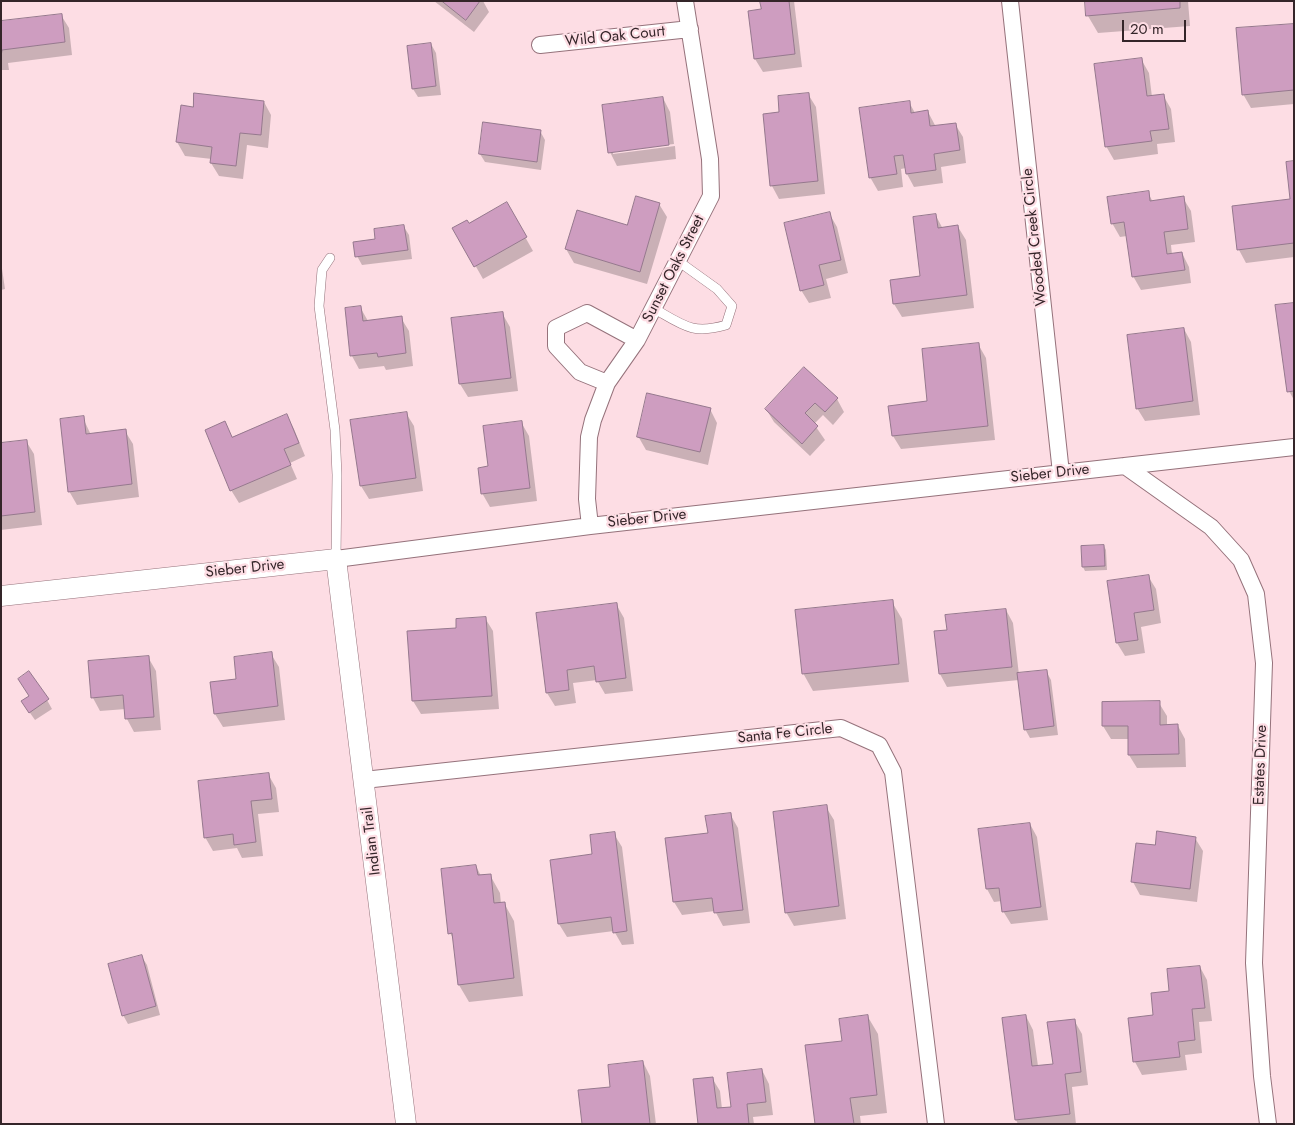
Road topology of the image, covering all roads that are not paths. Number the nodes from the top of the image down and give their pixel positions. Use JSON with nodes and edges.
{"nodes":[{"id":1,"x":685,"y":1,"type":"edge"},
{"id":2,"x":1010,"y":1,"type":"edge"},
{"id":3,"x":690,"y":29,"type":"junction"},
{"id":4,"x":540,"y":45,"type":"dead end"},
{"id":5,"x":330,"y":258,"type":"dead end"},
{"id":6,"x":678,"y":261,"type":"junction"},
{"id":7,"x":653,"y":308,"type":"junction"},
{"id":8,"x":637,"y":340,"type":"junction"},
{"id":9,"x":608,"y":384,"type":"junction"},
{"id":10,"x":1294,"y":446,"type":"edge"},
{"id":11,"x":1125,"y":466,"type":"junction"},
{"id":12,"x":1061,"y":473,"type":"junction"},
{"id":13,"x":590,"y":526,"type":"junction"},
{"id":14,"x":336,"y":559,"type":"junction"},
{"id":15,"x":1,"y":596,"type":"edge"},
{"id":16,"x":364,"y":780,"type":"junction"},
{"id":17,"x":406,"y":1124,"type":"edge"},
{"id":18,"x":936,"y":1124,"type":"edge"},
{"id":19,"x":1268,"y":1124,"type":"edge"}],
"edges":[{"from":1,"to":3,"type":"street","name":"Sunset Oaks Street"},
{"from":2,"to":12,"type":"street","name":"Wooded Creek Circle"},
{"from":3,"to":4,"type":"street","name":"Wild Oak Court"},
{"from":3,"to":6,"type":"street","name":"Sunset Oaks Street"},
{"from":5,"to":14,"type":"lane"},
{"from":6,"to":7,"type":"street","name":"Sunset Oaks Street"},
{"from":6,"to":7,"type":"lane"},
{"from":7,"to":8,"type":"street","name":"Sunset Oaks Street"},
{"from":8,"to":9,"type":"street","name":"Sunset Oaks Street"},
{"from":8,"to":9,"type":"street"},
{"from":9,"to":13,"type":"street","name":"Sunset Oaks Street"},
{"from":10,"to":11,"type":"street","name":"Sieber Drive"},
{"from":11,"to":12,"type":"street","name":"Sieber Drive"},
{"from":11,"to":19,"type":"street","name":"Estates Drive"},
{"from":12,"to":13,"type":"street","name":"Sieber Drive"},
{"from":13,"to":14,"type":"street","name":"Sieber Drive"},
{"from":14,"to":15,"type":"street","name":"Sieber Drive"},
{"from":14,"to":16,"type":"street","name":"Indian Trail"},
{"from":16,"to":17,"type":"street","name":"Indian Trail"},
{"from":16,"to":18,"type":"street","name":"Santa Fe Circle"}]}
